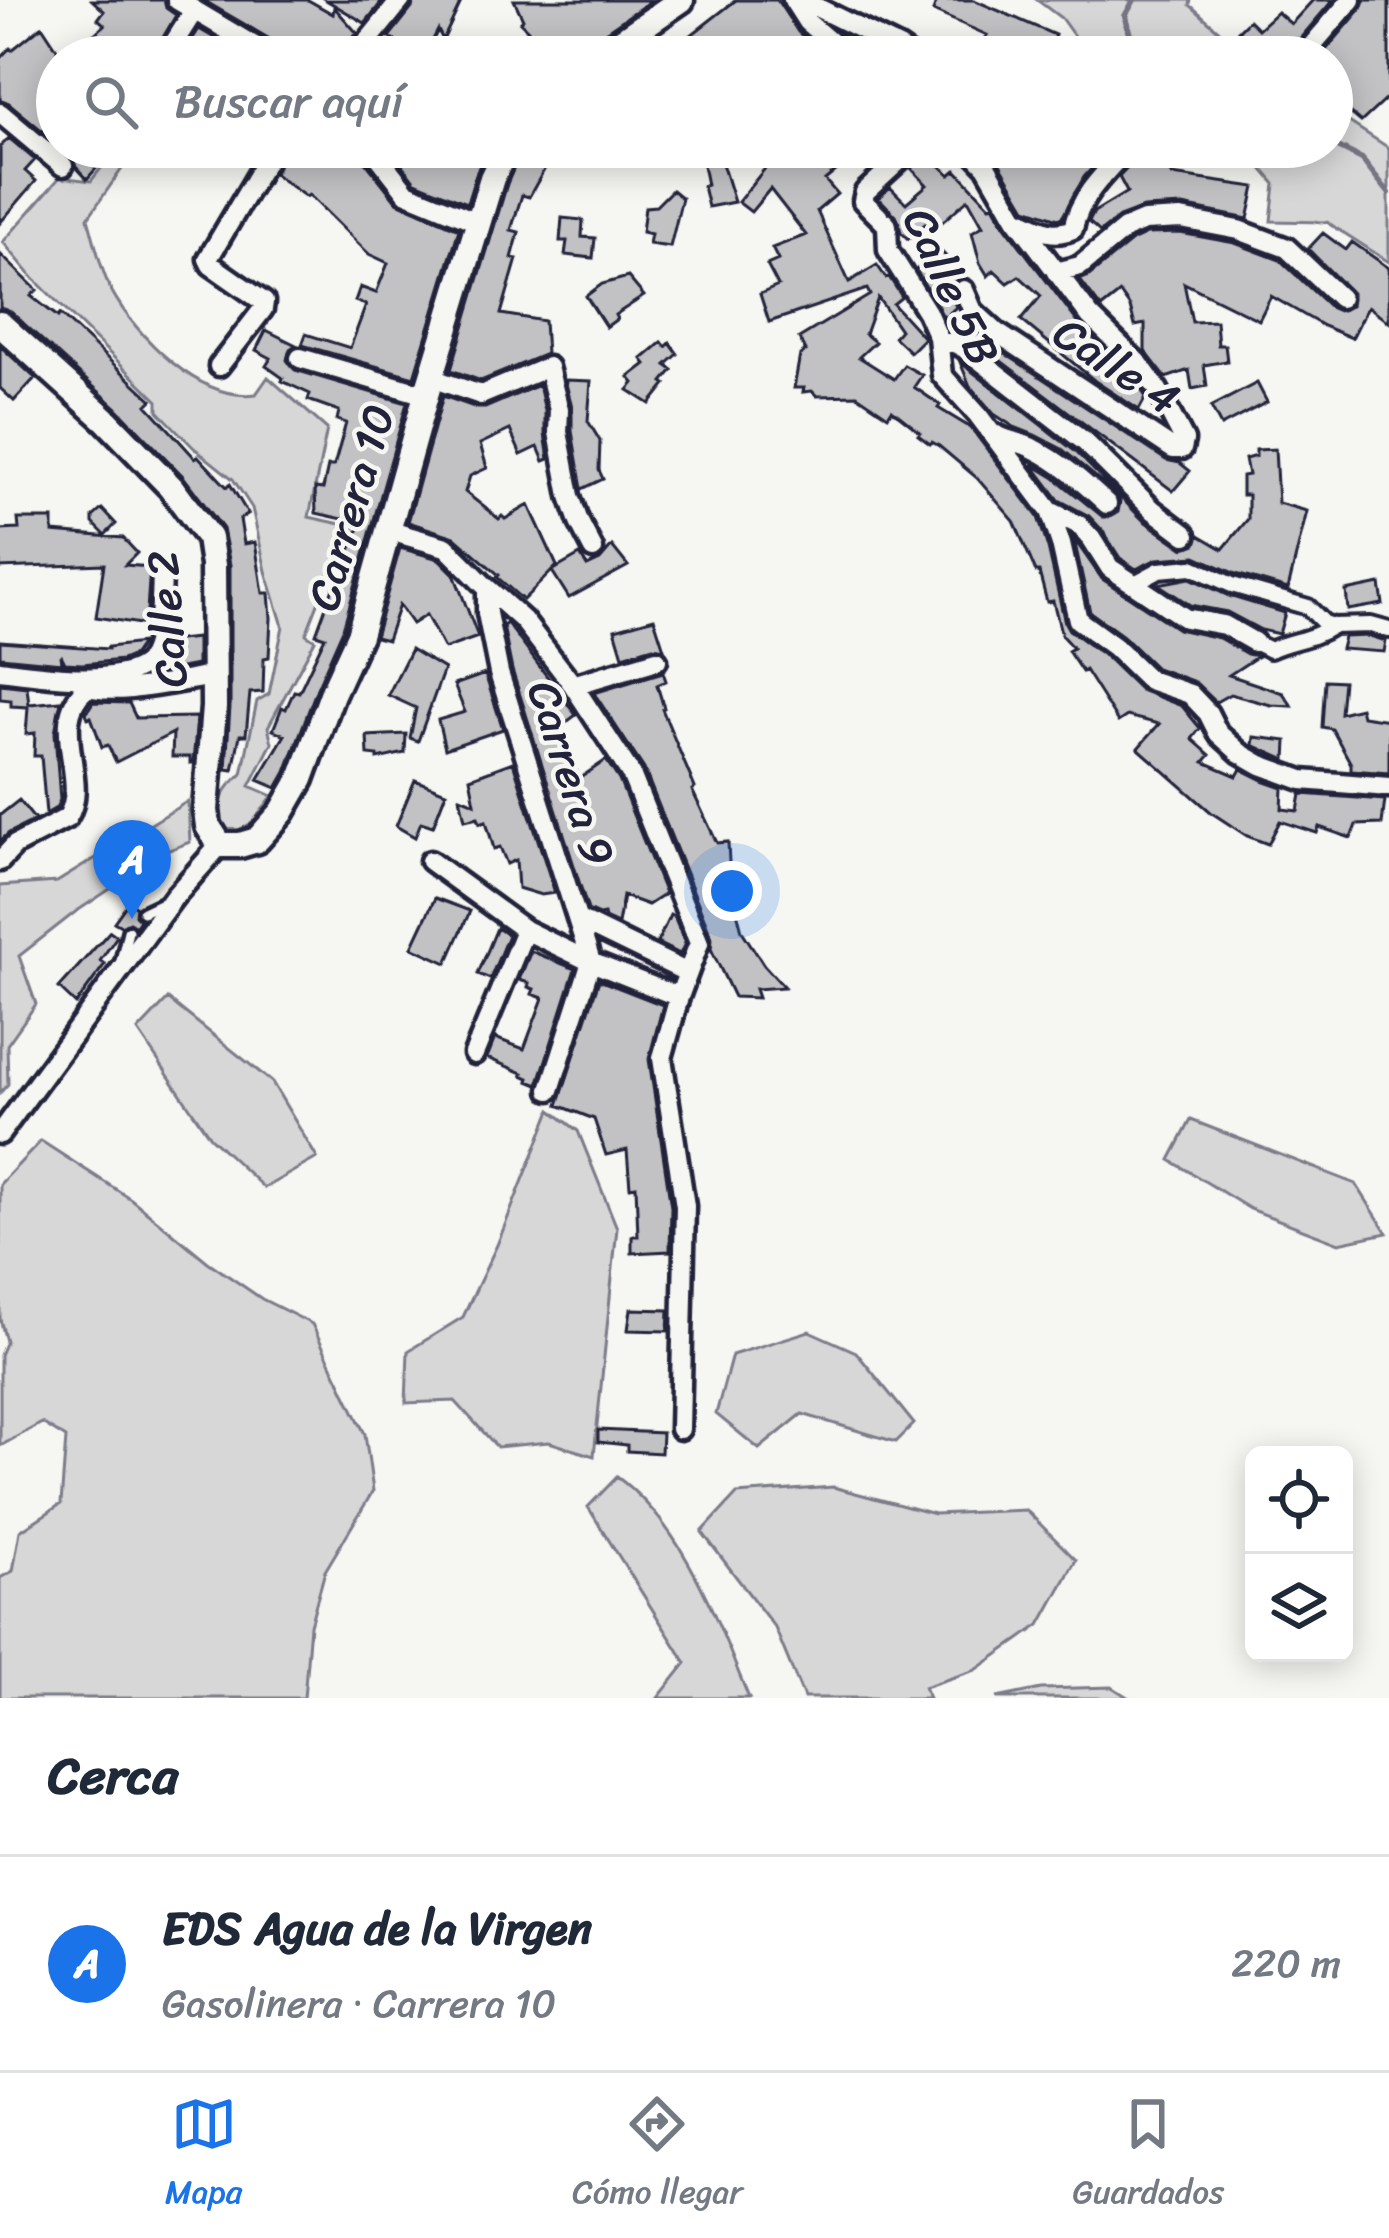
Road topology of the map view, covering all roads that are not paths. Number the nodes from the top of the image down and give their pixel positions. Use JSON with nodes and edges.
{"nodes":[{"id":1,"x":401,"y":0,"type":"edge"},
{"id":2,"x":798,"y":0,"type":"edge"},
{"id":3,"x":1351,"y":0,"type":"edge"},
{"id":4,"x":676,"y":1,"type":"edge"},
{"id":5,"x":185,"y":6,"type":"edge"},
{"id":6,"x":173,"y":36,"type":"edge"},
{"id":7,"x":237,"y":36,"type":"edge"},
{"id":8,"x":372,"y":36,"type":"edge"},
{"id":9,"x":627,"y":36,"type":"edge"},
{"id":10,"x":821,"y":36,"type":"edge"},
{"id":11,"x":874,"y":36,"type":"edge"},
{"id":12,"x":1320,"y":36,"type":"edge"},
{"id":13,"x":4,"y":124,"type":"edge"},
{"id":14,"x":36,"y":147,"type":"edge"},
{"id":15,"x":262,"y":168,"type":"edge"},
{"id":16,"x":387,"y":168,"type":"edge"},
{"id":17,"x":497,"y":168,"type":"edge"},
{"id":18,"x":892,"y":168,"type":"edge"},
{"id":19,"x":987,"y":168,"type":"edge"},
{"id":20,"x":1110,"y":168,"type":"edge"},
{"id":21,"x":1016,"y":218,"type":"junction"},
{"id":22,"x":480,"y":224,"type":"junction"},
{"id":23,"x":1056,"y":272,"type":"junction"},
{"id":24,"x":964,"y":290,"type":"dead end"},
{"id":25,"x":1340,"y":298,"type":"dead end"},
{"id":26,"x":0,"y":324,"type":"edge"},
{"id":27,"x":940,"y":345,"type":"junction"},
{"id":28,"x":300,"y":358,"type":"dead end"},
{"id":29,"x":219,"y":365,"type":"dead end"},
{"id":30,"x":428,"y":387,"type":"junction"},
{"id":31,"x":992,"y":433,"type":"junction"},
{"id":32,"x":1107,"y":504,"type":"dead end"},
{"id":33,"x":1050,"y":512,"type":"junction"},
{"id":34,"x":390,"y":531,"type":"junction"},
{"id":35,"x":1186,"y":536,"type":"dead end"},
{"id":36,"x":592,"y":549,"type":"dead end"},
{"id":37,"x":162,"y":572,"type":"dead end"},
{"id":38,"x":1133,"y":584,"type":"junction"},
{"id":39,"x":487,"y":588,"type":"junction"},
{"id":40,"x":1334,"y":626,"type":"junction"},
{"id":41,"x":1389,"y":630,"type":"edge"},
{"id":42,"x":1254,"y":642,"type":"joint"},
{"id":43,"x":658,"y":660,"type":"dead end"},
{"id":44,"x":0,"y":670,"type":"edge"},
{"id":45,"x":68,"y":676,"type":"junction"},
{"id":46,"x":213,"y":676,"type":"junction"},
{"id":47,"x":573,"y":685,"type":"junction"},
{"id":48,"x":87,"y":688,"type":"junction"},
{"id":49,"x":1389,"y":788,"type":"edge"},
{"id":50,"x":220,"y":845,"type":"junction"},
{"id":51,"x":0,"y":861,"type":"edge"},
{"id":52,"x":430,"y":861,"type":"dead end"},
{"id":53,"x":174,"y":897,"type":"junction"},
{"id":54,"x":143,"y":912,"type":"dead end"},
{"id":55,"x":578,"y":920,"type":"junction"},
{"id":56,"x":525,"y":930,"type":"junction"},
{"id":57,"x":128,"y":931,"type":"dead end"},
{"id":58,"x":591,"y":962,"type":"junction"},
{"id":59,"x":120,"y":972,"type":"junction"},
{"id":60,"x":688,"y":973,"type":"junction"},
{"id":61,"x":679,"y":997,"type":"junction"},
{"id":62,"x":474,"y":1054,"type":"dead end"},
{"id":63,"x":550,"y":1090,"type":"dead end"},
{"id":64,"x":0,"y":1134,"type":"edge"},
{"id":65,"x":680,"y":1429,"type":"dead end"}],
"edges":[{"from":1,"to":8,"type":"street"},
{"from":2,"to":10,"type":"street"},
{"from":2,"to":11,"type":"street"},
{"from":3,"to":12,"type":"street"},
{"from":4,"to":9,"type":"street"},
{"from":5,"to":6,"type":"street"},
{"from":5,"to":7,"type":"street"},
{"from":13,"to":14,"type":"street"},
{"from":15,"to":29,"type":"street"},
{"from":16,"to":22,"type":"street"},
{"from":17,"to":22,"type":"street","name":"Carrera 10"},
{"from":18,"to":27,"type":"street","name":"Calle 5B"},
{"from":19,"to":21,"type":"street"},
{"from":20,"to":21,"type":"street"},
{"from":21,"to":23,"type":"street"},
{"from":22,"to":30,"type":"street","name":"Carrera 10"},
{"from":23,"to":24,"type":"street","name":"Calle 4"},
{"from":23,"to":25,"type":"street"},
{"from":26,"to":46,"type":"street","name":"Calle 2"},
{"from":27,"to":31,"type":"street","name":"Calle 5B"},
{"from":27,"to":35,"type":"street"},
{"from":28,"to":30,"type":"street"},
{"from":30,"to":34,"type":"street","name":"Carrera 10"},
{"from":30,"to":36,"type":"street"},
{"from":31,"to":32,"type":"street"},
{"from":31,"to":33,"type":"street","name":"Calle 5B"},
{"from":33,"to":38,"type":"street"},
{"from":33,"to":49,"type":"street"},
{"from":34,"to":39,"type":"street"},
{"from":34,"to":50,"type":"street","name":"Carrera 10"},
{"from":37,"to":45,"type":"street"},
{"from":38,"to":40,"type":"street"},
{"from":38,"to":42,"type":"street"},
{"from":39,"to":47,"type":"street"},
{"from":39,"to":55,"type":"street","name":"Carrera 9"},
{"from":40,"to":41,"type":"street"},
{"from":40,"to":42,"type":"street"},
{"from":43,"to":47,"type":"street"},
{"from":44,"to":45,"type":"street"},
{"from":45,"to":48,"type":"street"},
{"from":46,"to":48,"type":"street"},
{"from":46,"to":50,"type":"street","name":"Calle 2"},
{"from":47,"to":60,"type":"street"},
{"from":48,"to":51,"type":"street"},
{"from":50,"to":53,"type":"street"},
{"from":52,"to":56,"type":"street"},
{"from":53,"to":54,"type":"lane"},
{"from":53,"to":59,"type":"street"},
{"from":55,"to":58,"type":"street","name":"Carrera 9"},
{"from":55,"to":60,"type":"street"},
{"from":56,"to":58,"type":"street"},
{"from":56,"to":62,"type":"street"},
{"from":57,"to":59,"type":"lane"},
{"from":58,"to":61,"type":"street"},
{"from":58,"to":63,"type":"street"},
{"from":59,"to":64,"type":"street"},
{"from":60,"to":61,"type":"street"},
{"from":61,"to":65,"type":"street"}]}
